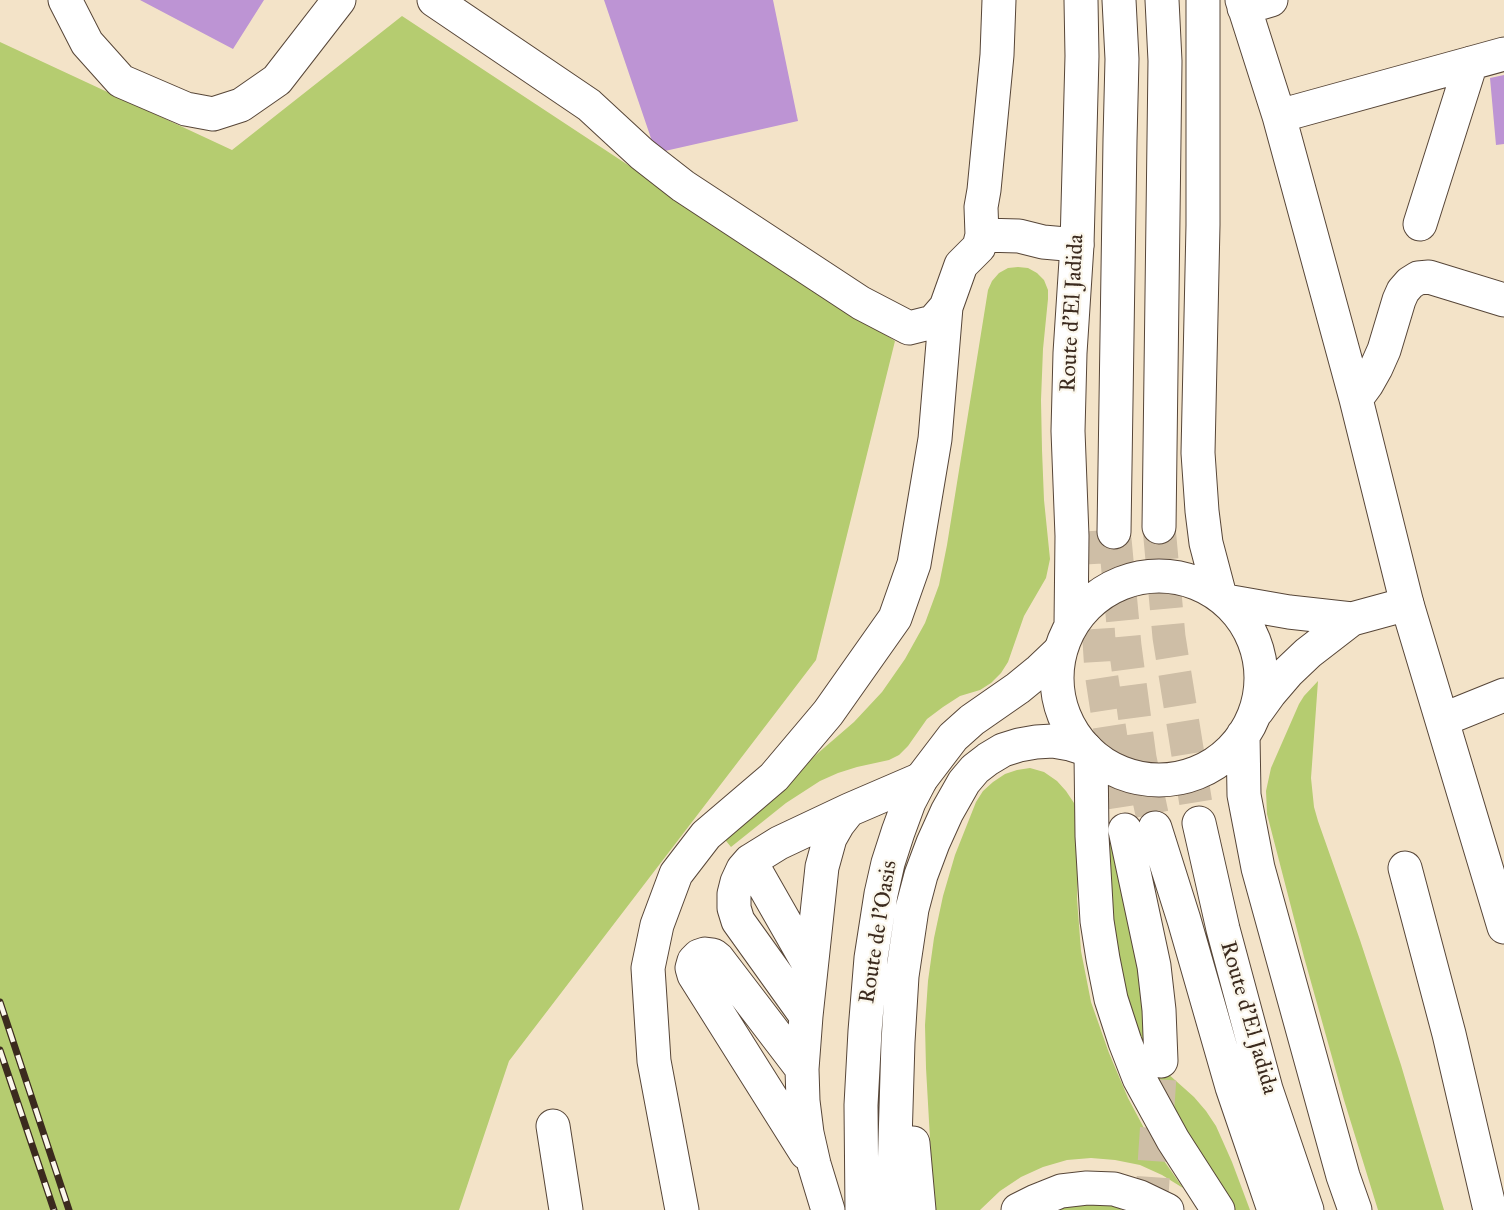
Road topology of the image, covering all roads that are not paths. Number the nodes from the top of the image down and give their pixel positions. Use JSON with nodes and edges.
{"nodes":[{"id":1,"x":65,"y":0,"type":"edge"},
{"id":2,"x":339,"y":0,"type":"edge"},
{"id":3,"x":434,"y":0,"type":"edge"},
{"id":4,"x":999,"y":0,"type":"edge"},
{"id":5,"x":1081,"y":0,"type":"edge"},
{"id":6,"x":1119,"y":0,"type":"edge"},
{"id":7,"x":1162,"y":0,"type":"edge"},
{"id":8,"x":1203,"y":0,"type":"edge"},
{"id":9,"x":1252,"y":3,"type":"edge"},
{"id":10,"x":1504,"y":54,"type":"edge"},
{"id":11,"x":1471,"y":63,"type":"junction"},
{"id":12,"x":1279,"y":116,"type":"junction"},
{"id":13,"x":1420,"y":224,"type":"dead end"},
{"id":14,"x":982,"y":235,"type":"junction"},
{"id":15,"x":1077,"y":245,"type":"junction"},
{"id":16,"x":1504,"y":300,"type":"edge"},
{"id":17,"x":946,"y":307,"type":"junction"},
{"id":18,"x":1356,"y":399,"type":"junction"},
{"id":19,"x":1159,"y":526,"type":"tunnel mouth"},
{"id":20,"x":1103,"y":531,"type":"tunnel mouth"},
{"id":21,"x":1223,"y":598,"type":"junction"},
{"id":22,"x":1407,"y":604,"type":"junction"},
{"id":23,"x":1352,"y":619,"type":"junction"},
{"id":24,"x":1066,"y":638,"type":"junction"},
{"id":25,"x":1504,"y":694,"type":"edge"},
{"id":26,"x":1442,"y":720,"type":"junction"},
{"id":27,"x":1249,"y":725,"type":"junction"},
{"id":28,"x":1088,"y":752,"type":"junction"},
{"id":29,"x":921,"y":779,"type":"junction"},
{"id":30,"x":849,"y":810,"type":"junction"},
{"id":31,"x":1199,"y":823,"type":"tunnel mouth"},
{"id":32,"x":750,"y":861,"type":"junction"},
{"id":33,"x":1405,"y":868,"type":"dead end"},
{"id":34,"x":1504,"y":927,"type":"edge"},
{"id":35,"x":811,"y":968,"type":"junction"},
{"id":36,"x":806,"y":1016,"type":"junction"},
{"id":37,"x":898,"y":1042,"type":"junction"},
{"id":38,"x":1161,"y":1061,"type":"tunnel mouth"},
{"id":39,"x":802,"y":1069,"type":"junction"},
{"id":40,"x":553,"y":1126,"type":"dead end"},
{"id":41,"x":814,"y":1164,"type":"junction"},
{"id":42,"x":566,"y":1210,"type":"edge"},
{"id":43,"x":682,"y":1210,"type":"edge"},
{"id":44,"x":828,"y":1210,"type":"edge"},
{"id":45,"x":862,"y":1210,"type":"edge"},
{"id":46,"x":894,"y":1210,"type":"edge"},
{"id":47,"x":919,"y":1210,"type":"edge"},
{"id":48,"x":1018,"y":1210,"type":"edge"},
{"id":49,"x":1167,"y":1210,"type":"edge"},
{"id":50,"x":1218,"y":1210,"type":"edge"},
{"id":51,"x":1274,"y":1210,"type":"edge"},
{"id":52,"x":1307,"y":1210,"type":"edge"},
{"id":53,"x":1355,"y":1210,"type":"edge"},
{"id":54,"x":1490,"y":1210,"type":"edge"}],
"edges":[{"from":1,"to":2,"type":"main road"},
{"from":3,"to":17,"type":"main road"},
{"from":4,"to":14,"type":"main road"},
{"from":5,"to":15,"type":"main road","name":"Route d'El Jadida"},
{"from":6,"to":20,"type":"main road"},
{"from":7,"to":19,"type":"main road"},
{"from":8,"to":21,"type":"main road"},
{"from":9,"to":12,"type":"main road"},
{"from":10,"to":11,"type":"main road"},
{"from":11,"to":12,"type":"main road"},
{"from":11,"to":13,"type":"main road"},
{"from":12,"to":18,"type":"main road"},
{"from":14,"to":15,"type":"main road"},
{"from":14,"to":17,"type":"main road"},
{"from":15,"to":24,"type":"main road","name":"Route d'El Jadida"},
{"from":16,"to":18,"type":"main road"},
{"from":17,"to":43,"type":"main road"},
{"from":18,"to":22,"type":"main road"},
{"from":21,"to":23,"type":"main road"},
{"from":21,"to":24,"type":"main road"},
{"from":21,"to":27,"type":"main road"},
{"from":22,"to":23,"type":"main road"},
{"from":22,"to":26,"type":"main road"},
{"from":23,"to":27,"type":"main road"},
{"from":24,"to":28,"type":"main road"},
{"from":24,"to":29,"type":"main road","name":"Route de l'Oasis"},
{"from":25,"to":26,"type":"main road"},
{"from":26,"to":34,"type":"main road"},
{"from":27,"to":28,"type":"main road"},
{"from":27,"to":53,"type":"main road"},
{"from":28,"to":37,"type":"main road","name":"Route de l'Oasis"},
{"from":28,"to":50,"type":"main road"},
{"from":29,"to":30,"type":"main road"},
{"from":29,"to":45,"type":"main road","name":"Route de l'Oasis"},
{"from":30,"to":32,"type":"main road"},
{"from":30,"to":35,"type":"main road"},
{"from":31,"to":52,"type":"main road","name":"Route d'El Jadida"},
{"from":32,"to":35,"type":"main road"},
{"from":32,"to":36,"type":"main road"},
{"from":33,"to":54,"type":"main road"},
{"from":35,"to":36,"type":"main road"},
{"from":36,"to":39,"type":"main road"},
{"from":37,"to":46,"type":"main road","name":"Route de l'Oasis"},
{"from":37,"to":47,"type":"main road"},
{"from":38,"to":51,"type":"main road","name":"Route d'El Jadida"},
{"from":39,"to":41,"type":"main road"},
{"from":39,"to":41,"type":"main road"},
{"from":40,"to":42,"type":"main road"},
{"from":41,"to":44,"type":"main road"},
{"from":48,"to":49,"type":"main road"}]}
